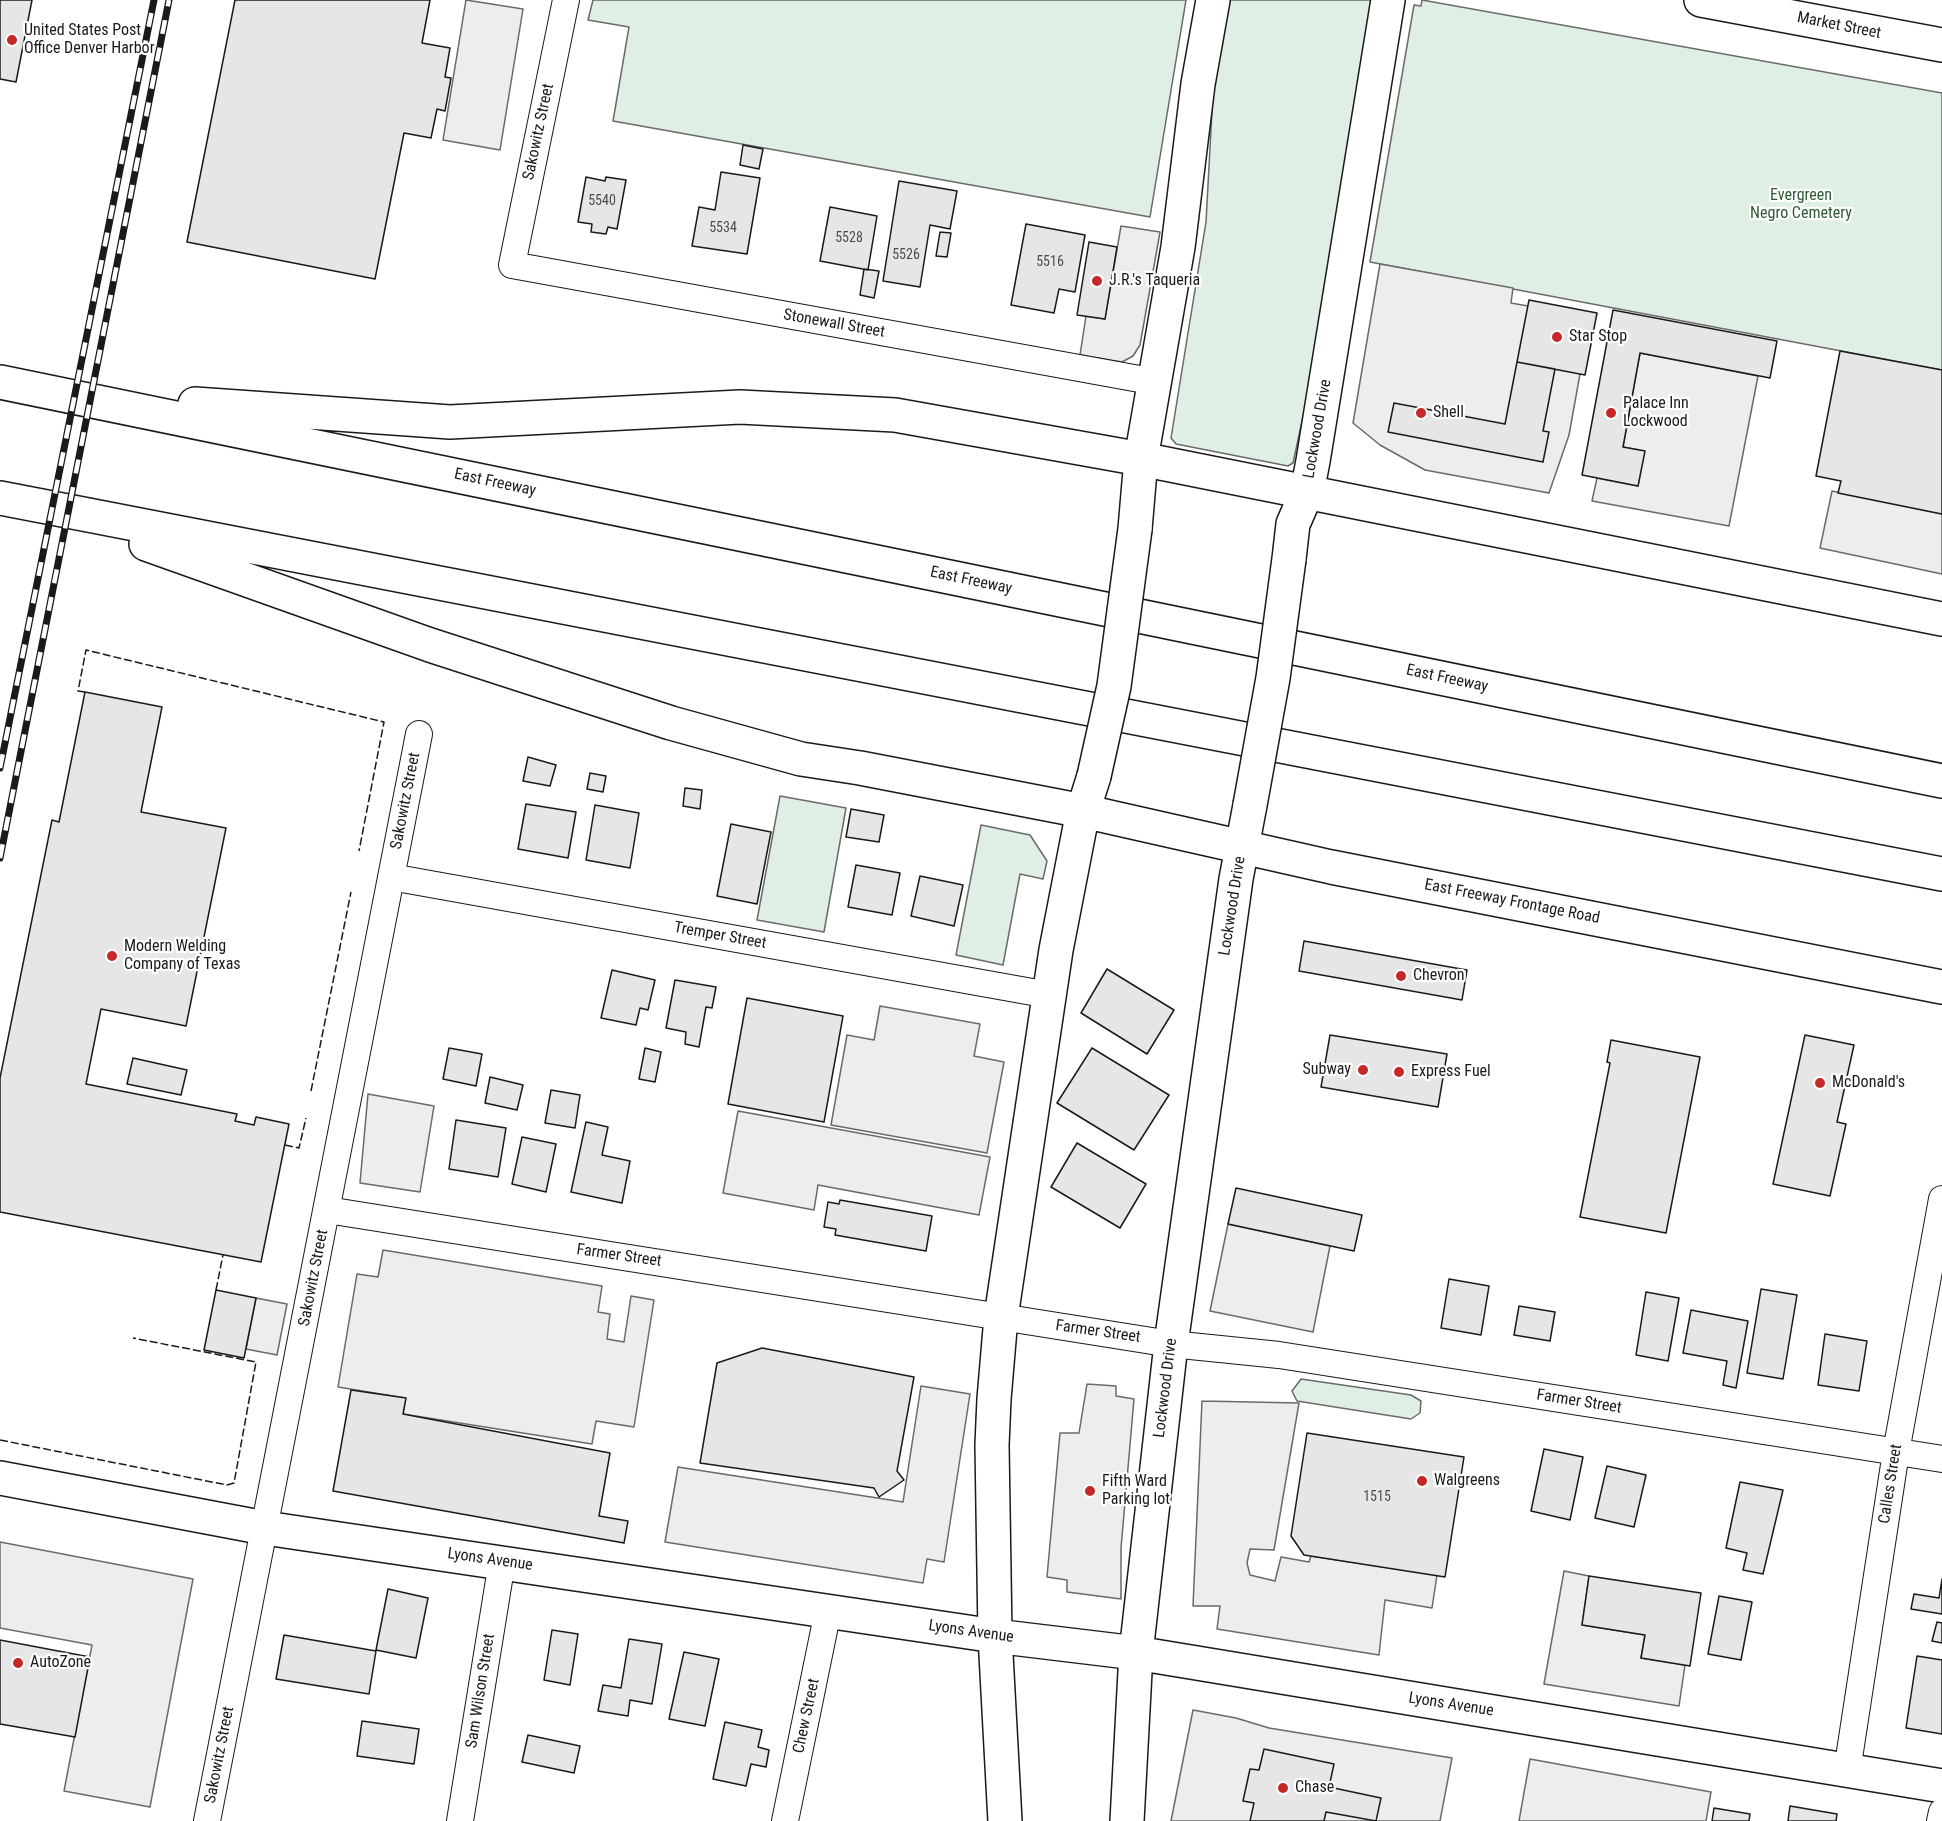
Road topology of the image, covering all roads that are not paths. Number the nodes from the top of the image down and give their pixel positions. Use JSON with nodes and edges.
{"nodes":[{"id":1,"x":566,"y":0,"type":"edge"},
{"id":2,"x":1213,"y":0,"type":"edge"},
{"id":3,"x":1388,"y":0,"type":"edge"},
{"id":4,"x":1701,"y":0,"type":"edge"},
{"id":5,"x":1942,"y":45,"type":"edge"},
{"id":6,"x":512,"y":265,"type":"joint"},
{"id":7,"x":0,"y":382,"type":"edge"},
{"id":8,"x":1156,"y":382,"type":"junction"},
{"id":9,"x":68,"y":395,"type":"junction"},
{"id":10,"x":1142,"y":459,"type":"junction"},
{"id":11,"x":1307,"y":492,"type":"junction"},
{"id":12,"x":0,"y":498,"type":"edge"},
{"id":13,"x":48,"y":508,"type":"junction"},
{"id":14,"x":1942,"y":619,"type":"edge"},
{"id":15,"x":419,"y":734,"type":"dead end"},
{"id":16,"x":1942,"y":781,"type":"edge"},
{"id":17,"x":1083,"y":811,"type":"junction"},
{"id":18,"x":1242,"y":845,"type":"junction"},
{"id":19,"x":1942,"y":874,"type":"edge"},
{"id":20,"x":391,"y":877,"type":"junction"},
{"id":21,"x":1942,"y":987,"type":"edge"},
{"id":22,"x":1049,"y":996,"type":"junction"},
{"id":23,"x":1942,"y":1199,"type":"edge"},
{"id":24,"x":327,"y":1210,"type":"junction"},
{"id":25,"x":1001,"y":1317,"type":"junction"},
{"id":26,"x":1171,"y":1344,"type":"junction"},
{"id":27,"x":1896,"y":1452,"type":"junction"},
{"id":28,"x":1942,"y":1459,"type":"edge"},
{"id":29,"x":0,"y":1478,"type":"edge"},
{"id":30,"x":265,"y":1528,"type":"junction"},
{"id":31,"x":502,"y":1562,"type":"junction"},
{"id":32,"x":828,"y":1611,"type":"junction"},
{"id":33,"x":995,"y":1636,"type":"junction"},
{"id":34,"x":1136,"y":1653,"type":"junction"},
{"id":35,"x":1847,"y":1771,"type":"junction"},
{"id":36,"x":1942,"y":1786,"type":"edge"},
{"id":37,"x":1942,"y":1812,"type":"edge"},
{"id":38,"x":207,"y":1821,"type":"edge"},
{"id":39,"x":460,"y":1821,"type":"edge"},
{"id":40,"x":785,"y":1821,"type":"edge"},
{"id":41,"x":1005,"y":1821,"type":"edge"},
{"id":42,"x":1127,"y":1821,"type":"edge"},
{"id":43,"x":1940,"y":1821,"type":"edge"}],
"edges":[{"from":1,"to":6,"type":"street","name":"Sakowitz Street"},
{"from":2,"to":8,"type":"main road"},
{"from":3,"to":11,"type":"main road","name":"Lockwood Drive"},
{"from":4,"to":5,"type":"main road","name":"Market Street"},
{"from":6,"to":8,"type":"street","name":"Stonewall Street"},
{"from":7,"to":9,"type":"main road","name":"East Freeway"},
{"from":8,"to":10,"type":"main road"},
{"from":9,"to":10,"type":"main road"},
{"from":9,"to":16,"type":"main road","name":"East Freeway"},
{"from":10,"to":11,"type":"main road"},
{"from":10,"to":17,"type":"main road","bridge":true},
{"from":11,"to":14,"type":"main road"},
{"from":11,"to":18,"type":"main road","name":"Lockwood Drive","bridge":true},
{"from":12,"to":13,"type":"main road"},
{"from":13,"to":17,"type":"main road","name":"East Freeway Frontage Road"},
{"from":13,"to":19,"type":"main road"},
{"from":15,"to":20,"type":"street","name":"Sakowitz Street"},
{"from":17,"to":18,"type":"main road","name":"East Freeway Frontage Road"},
{"from":17,"to":22,"type":"main road"},
{"from":18,"to":21,"type":"main road","name":"East Freeway Frontage Road"},
{"from":18,"to":26,"type":"main road","name":"Lockwood Drive"},
{"from":20,"to":22,"type":"street","name":"Tremper Street"},
{"from":20,"to":24,"type":"street","name":"Sakowitz Street"},
{"from":22,"to":25,"type":"main road"},
{"from":23,"to":27,"type":"street","name":"Calles Street"},
{"from":24,"to":25,"type":"street","name":"Farmer Street"},
{"from":24,"to":30,"type":"street","name":"Sakowitz Street"},
{"from":25,"to":26,"type":"street","name":"Farmer Street"},
{"from":25,"to":33,"type":"main road"},
{"from":26,"to":27,"type":"street","name":"Farmer Street"},
{"from":26,"to":34,"type":"main road","name":"Lockwood Drive"},
{"from":27,"to":28,"type":"street","name":"Farmer Street"},
{"from":27,"to":35,"type":"street","name":"Calles Street"},
{"from":29,"to":30,"type":"main road","name":"Lyons Avenue"},
{"from":30,"to":31,"type":"main road","name":"Lyons Avenue"},
{"from":30,"to":38,"type":"street","name":"Sakowitz Street"},
{"from":31,"to":32,"type":"main road","name":"Lyons Avenue"},
{"from":31,"to":39,"type":"street","name":"Sam Wilson Street"},
{"from":32,"to":33,"type":"main road","name":"Lyons Avenue"},
{"from":32,"to":40,"type":"street","name":"Chew Street"},
{"from":33,"to":34,"type":"main road","name":"Lyons Avenue"},
{"from":33,"to":41,"type":"main road"},
{"from":34,"to":35,"type":"main road","name":"Lyons Avenue"},
{"from":34,"to":42,"type":"main road","name":"Lockwood Drive"},
{"from":35,"to":36,"type":"main road","name":"Lyons Avenue"},
{"from":37,"to":43,"type":"street"}]}
